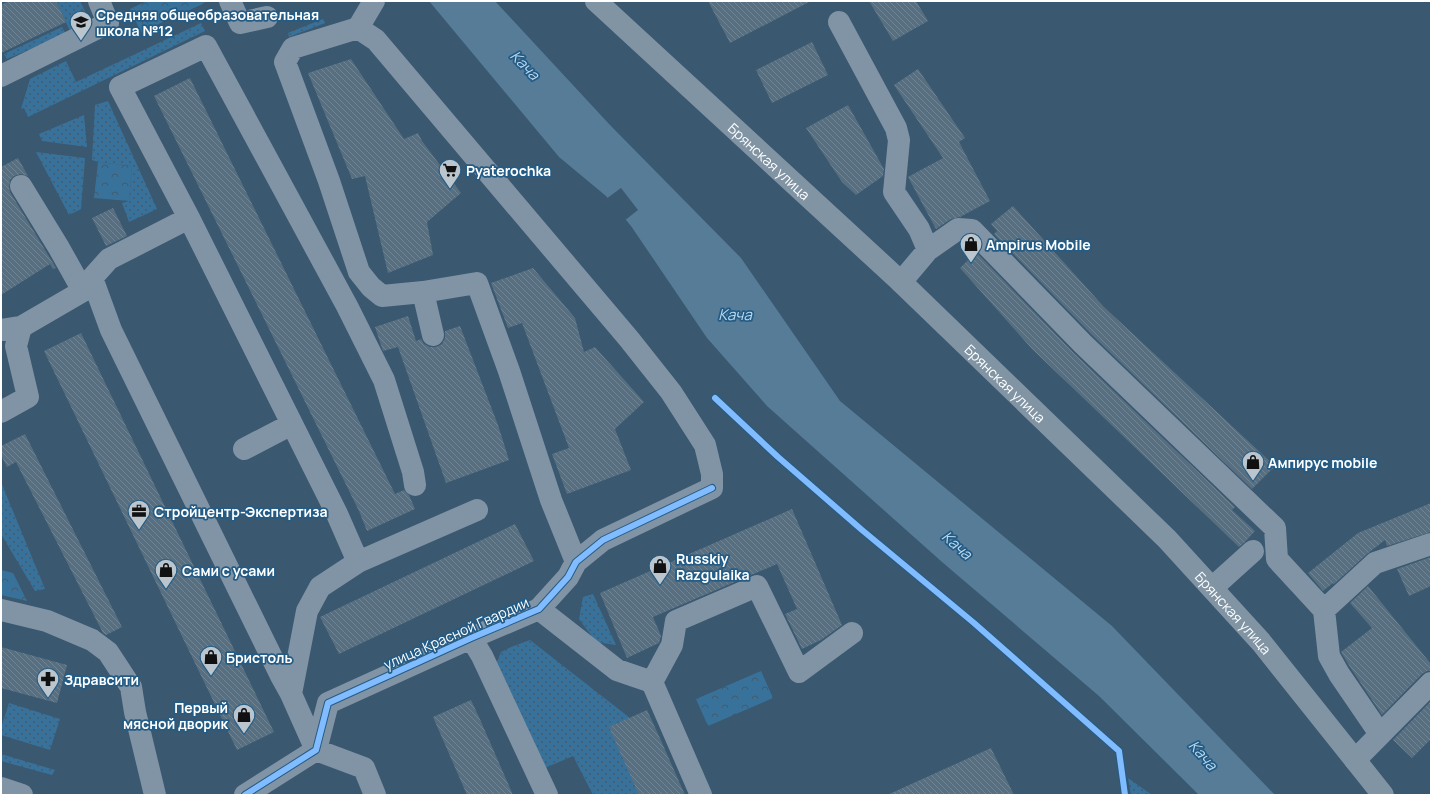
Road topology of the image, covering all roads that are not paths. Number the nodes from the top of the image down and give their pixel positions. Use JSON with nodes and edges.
{"nodes":[{"id":1,"x":99,"y":1,"type":"edge"},
{"id":2,"x":230,"y":1,"type":"edge"},
{"id":3,"x":374,"y":1,"type":"edge"},
{"id":4,"x":596,"y":1,"type":"edge"},
{"id":5,"x":267,"y":17,"type":"dead end"},
{"id":6,"x":839,"y":22,"type":"dead end"},
{"id":7,"x":358,"y":28,"type":"junction"},
{"id":8,"x":1,"y":76,"type":"edge"},
{"id":9,"x":21,"y":186,"type":"dead end"},
{"id":10,"x":189,"y":218,"type":"junction"},
{"id":11,"x":928,"y":250,"type":"junction"},
{"id":12,"x":901,"y":282,"type":"junction"},
{"id":13,"x":87,"y":285,"type":"junction"},
{"id":14,"x":423,"y":292,"type":"junction"},
{"id":15,"x":11,"y":328,"type":"edge"},
{"id":16,"x":433,"y":335,"type":"dead end"},
{"id":17,"x":1,"y":412,"type":"edge"},
{"id":18,"x":292,"y":424,"type":"junction"},
{"id":19,"x":244,"y":449,"type":"dead end"},
{"id":20,"x":415,"y":485,"type":"dead end"},
{"id":21,"x":477,"y":510,"type":"dead end"},
{"id":22,"x":1431,"y":544,"type":"edge"},
{"id":23,"x":1253,"y":551,"type":"dead end"},
{"id":24,"x":358,"y":562,"type":"junction"},
{"id":25,"x":576,"y":562,"type":"junction"},
{"id":26,"x":1212,"y":588,"type":"junction"},
{"id":27,"x":1,"y":610,"type":"edge"},
{"id":28,"x":539,"y":610,"type":"junction"},
{"id":29,"x":1324,"y":610,"type":"junction"},
{"id":30,"x":852,"y":633,"type":"dead end"},
{"id":31,"x":471,"y":638,"type":"junction"},
{"id":32,"x":652,"y":682,"type":"junction"},
{"id":33,"x":1431,"y":683,"type":"edge"},
{"id":34,"x":291,"y":694,"type":"junction"},
{"id":35,"x":1380,"y":734,"type":"junction"},
{"id":36,"x":316,"y":750,"type":"junction"},
{"id":37,"x":1355,"y":760,"type":"junction"},
{"id":38,"x":1,"y":788,"type":"edge"},
{"id":39,"x":22,"y":795,"type":"edge"},
{"id":40,"x":155,"y":795,"type":"edge"},
{"id":41,"x":246,"y":795,"type":"edge"},
{"id":42,"x":375,"y":795,"type":"edge"},
{"id":43,"x":547,"y":795,"type":"edge"},
{"id":44,"x":701,"y":795,"type":"edge"},
{"id":45,"x":1383,"y":795,"type":"edge"}],
"edges":[{"from":1,"to":8,"type":"street"},
{"from":2,"to":5,"type":"street"},
{"from":3,"to":7,"type":"street"},
{"from":4,"to":12,"type":"highway","name":"Брянская улица"},
{"from":6,"to":11,"type":"street"},
{"from":7,"to":14,"type":"street"},
{"from":7,"to":25,"type":"street","name":"улица Красной Гвардии"},
{"from":9,"to":13,"type":"street"},
{"from":10,"to":13,"type":"street"},
{"from":10,"to":18,"type":"street"},
{"from":10,"to":20,"type":"street"},
{"from":11,"to":12,"type":"street"},
{"from":11,"to":29,"type":"street"},
{"from":12,"to":26,"type":"highway","name":"Брянская улица"},
{"from":13,"to":15,"type":"street"},
{"from":13,"to":34,"type":"street"},
{"from":14,"to":16,"type":"street"},
{"from":14,"to":25,"type":"street"},
{"from":15,"to":17,"type":"street"},
{"from":18,"to":19,"type":"street"},
{"from":18,"to":24,"type":"street"},
{"from":21,"to":24,"type":"street"},
{"from":22,"to":29,"type":"street"},
{"from":23,"to":26,"type":"street"},
{"from":24,"to":34,"type":"street"},
{"from":25,"to":28,"type":"street","name":"улица Красной Гвардии"},
{"from":26,"to":37,"type":"highway","name":"Брянская улица"},
{"from":27,"to":40,"type":"street"},
{"from":28,"to":31,"type":"street","name":"улица Красной Гвардии"},
{"from":28,"to":32,"type":"street"},
{"from":29,"to":35,"type":"street"},
{"from":30,"to":32,"type":"street"},
{"from":31,"to":36,"type":"street","name":"улица Красной Гвардии"},
{"from":31,"to":43,"type":"street"},
{"from":32,"to":44,"type":"street"},
{"from":33,"to":35,"type":"street"},
{"from":34,"to":36,"type":"street"},
{"from":35,"to":37,"type":"street"},
{"from":36,"to":41,"type":"street"},
{"from":36,"to":42,"type":"street"},
{"from":37,"to":45,"type":"highway","name":"Брянская улица"},
{"from":38,"to":39,"type":"street"}]}
